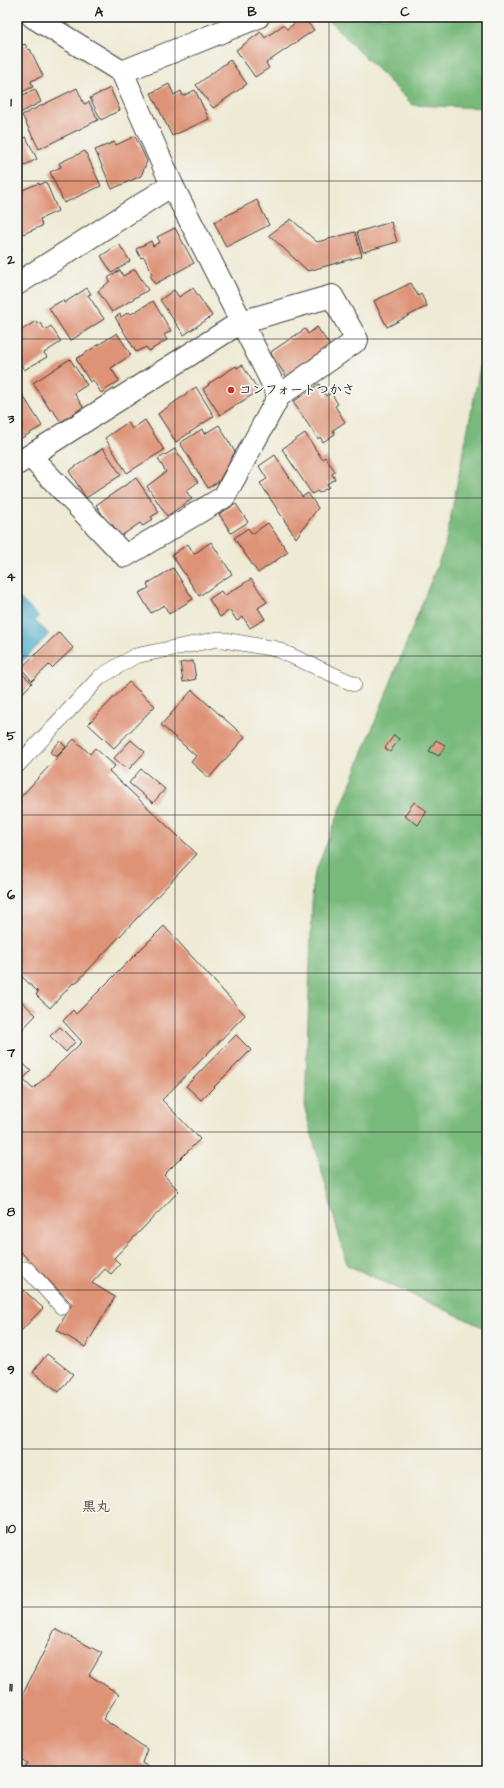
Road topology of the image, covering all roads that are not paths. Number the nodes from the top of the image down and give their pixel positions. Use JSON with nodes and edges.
{"nodes":[{"id":1,"x":33,"y":17,"type":"edge"},
{"id":2,"x":258,"y":17,"type":"edge"},
{"id":3,"x":122,"y":72,"type":"junction"},
{"id":4,"x":172,"y":185,"type":"junction"},
{"id":5,"x":17,"y":284,"type":"edge"},
{"id":6,"x":241,"y":322,"type":"junction"},
{"id":7,"x":279,"y":396,"type":"junction"},
{"id":8,"x":24,"y":460,"type":"edge"},
{"id":9,"x":354,"y":684,"type":"dead end"},
{"id":10,"x":17,"y":766,"type":"edge"},
{"id":11,"x":17,"y":1268,"type":"edge"},
{"id":12,"x":62,"y":1307,"type":"dead end"}],
"edges":[{"from":1,"to":3,"type":"street"},
{"from":2,"to":3,"type":"street"},
{"from":3,"to":4,"type":"street"},
{"from":4,"to":5,"type":"street"},
{"from":4,"to":6,"type":"street"},
{"from":6,"to":7,"type":"street"},
{"from":6,"to":7,"type":"street"},
{"from":6,"to":8,"type":"street"},
{"from":7,"to":8,"type":"street"},
{"from":9,"to":10,"type":"lane"},
{"from":11,"to":12,"type":"lane"}]}
